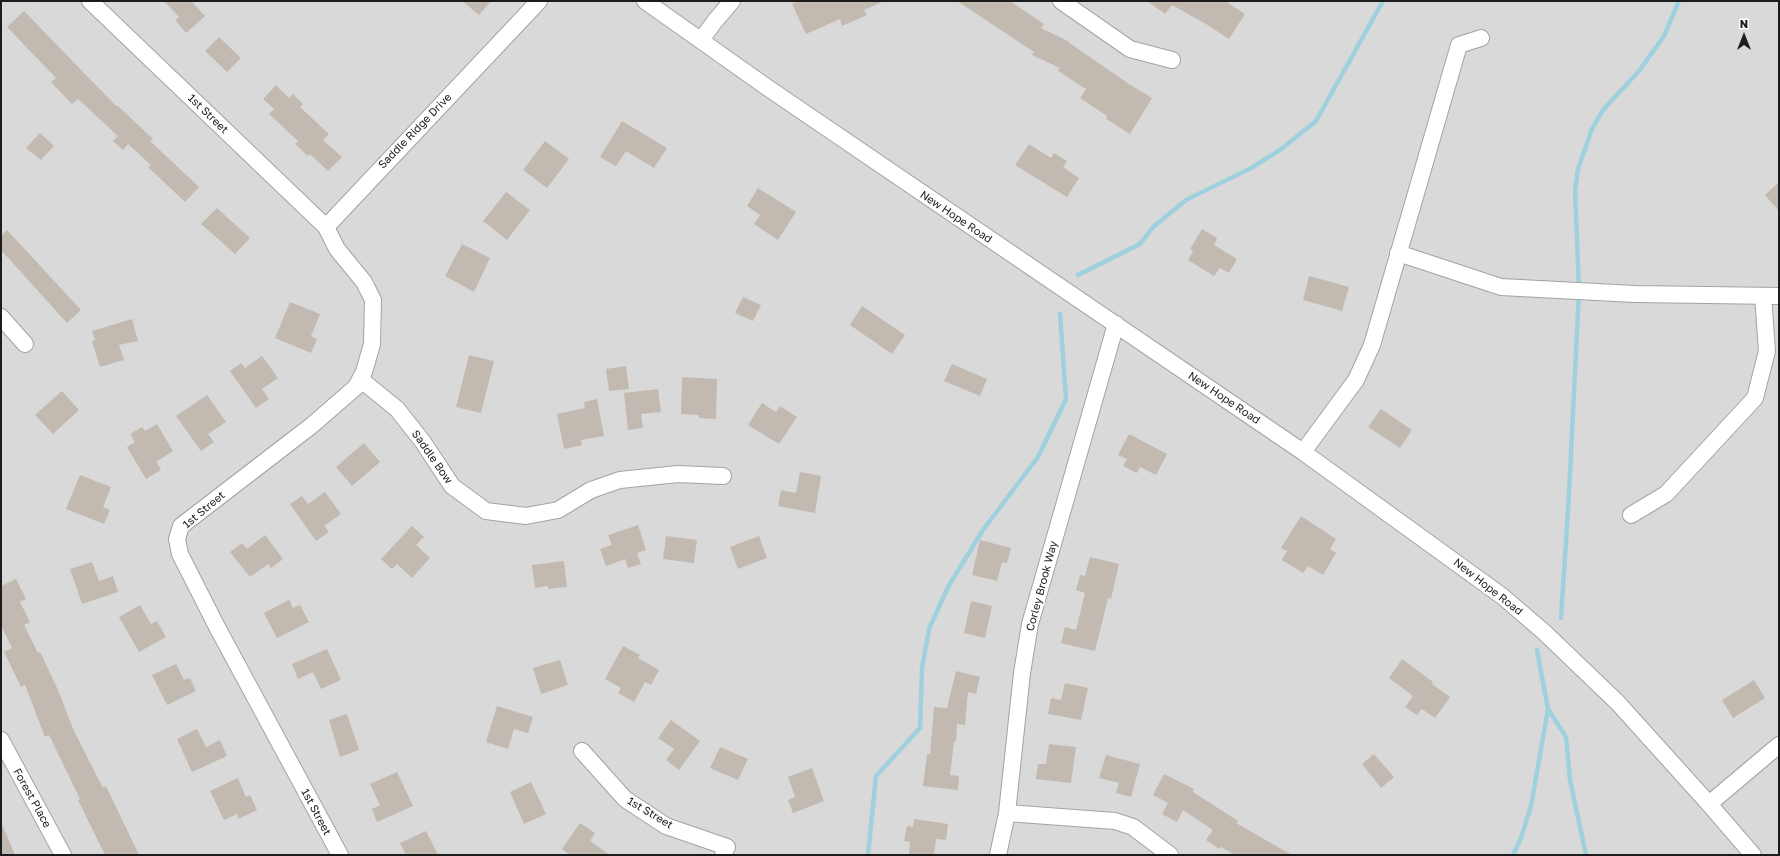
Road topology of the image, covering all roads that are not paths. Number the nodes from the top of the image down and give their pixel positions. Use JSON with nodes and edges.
{"nodes":[{"id":1,"x":90,"y":1,"type":"edge"},
{"id":2,"x":539,"y":1,"type":"edge"},
{"id":3,"x":645,"y":1,"type":"edge"},
{"id":4,"x":732,"y":1,"type":"edge"},
{"id":5,"x":1061,"y":1,"type":"edge"},
{"id":6,"x":1481,"y":38,"type":"dead end"},
{"id":7,"x":700,"y":40,"type":"junction"},
{"id":8,"x":1172,"y":60,"type":"dead end"},
{"id":9,"x":326,"y":227,"type":"junction"},
{"id":10,"x":1398,"y":253,"type":"junction"},
{"id":11,"x":1763,"y":296,"type":"junction"},
{"id":12,"x":1779,"y":296,"type":"edge"},
{"id":13,"x":1,"y":317,"type":"edge"},
{"id":14,"x":1116,"y":324,"type":"junction"},
{"id":15,"x":25,"y":344,"type":"dead end"},
{"id":16,"x":360,"y":380,"type":"junction"},
{"id":17,"x":1303,"y":452,"type":"junction"},
{"id":18,"x":723,"y":476,"type":"dead end"},
{"id":19,"x":1631,"y":515,"type":"dead end"},
{"id":20,"x":1,"y":740,"type":"edge"},
{"id":21,"x":1779,"y":745,"type":"edge"},
{"id":22,"x":582,"y":751,"type":"dead end"},
{"id":23,"x":1709,"y":804,"type":"junction"},
{"id":24,"x":1008,"y":813,"type":"junction"},
{"id":25,"x":64,"y":855,"type":"edge"},
{"id":26,"x":340,"y":855,"type":"edge"},
{"id":27,"x":724,"y":855,"type":"edge"},
{"id":28,"x":998,"y":855,"type":"edge"},
{"id":29,"x":1170,"y":855,"type":"edge"},
{"id":30,"x":1753,"y":855,"type":"edge"}],
"edges":[{"from":1,"to":9,"type":"street","name":"1st Street"},
{"from":2,"to":9,"type":"street","name":"Saddle Ridge Drive"},
{"from":3,"to":7,"type":"street","name":"New Hope Road"},
{"from":4,"to":7,"type":"street"},
{"from":5,"to":8,"type":"street"},
{"from":6,"to":10,"type":"street"},
{"from":7,"to":14,"type":"street","name":"New Hope Road"},
{"from":9,"to":16,"type":"street","name":"1st Street"},
{"from":10,"to":11,"type":"street"},
{"from":10,"to":17,"type":"street"},
{"from":11,"to":12,"type":"street"},
{"from":11,"to":19,"type":"street"},
{"from":13,"to":15,"type":"street"},
{"from":14,"to":17,"type":"street","name":"New Hope Road"},
{"from":14,"to":24,"type":"street","name":"Corley Brook Way"},
{"from":16,"to":18,"type":"street","name":"Saddle Bow"},
{"from":16,"to":26,"type":"street","name":"1st Street"},
{"from":17,"to":23,"type":"street","name":"New Hope Road"},
{"from":20,"to":25,"type":"street","name":"Forest Place"},
{"from":21,"to":23,"type":"street"},
{"from":22,"to":27,"type":"street","name":"1st Street"},
{"from":23,"to":30,"type":"street","name":"New Hope Road"},
{"from":24,"to":28,"type":"street","name":"Corley Brook Way"},
{"from":24,"to":29,"type":"street"}]}
